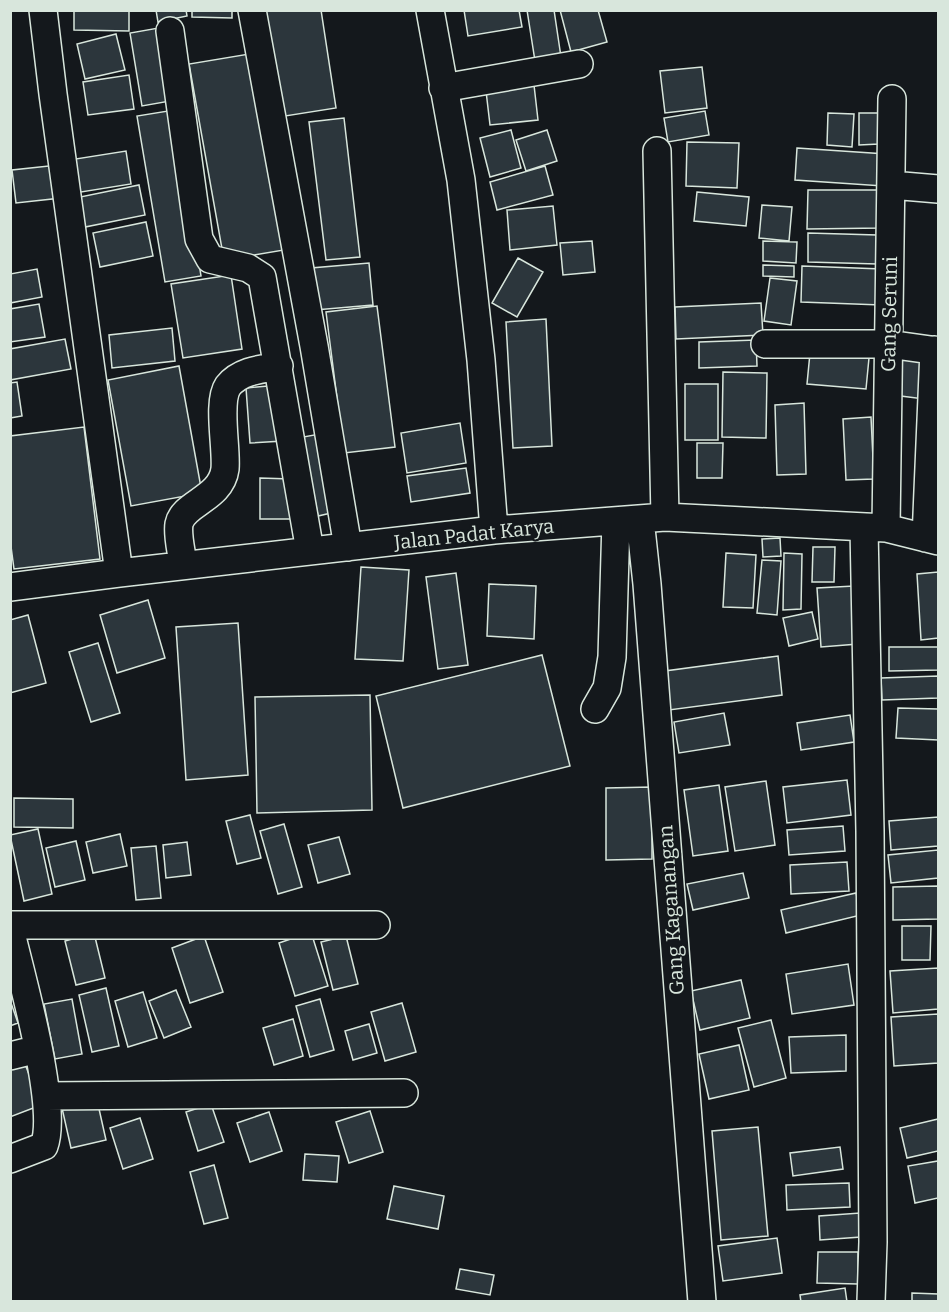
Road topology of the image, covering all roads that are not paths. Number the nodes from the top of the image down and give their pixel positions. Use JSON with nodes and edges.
{"nodes":[{"id":1,"x":43,"y":10,"type":"edge"},
{"id":2,"x":252,"y":10,"type":"edge"},
{"id":3,"x":430,"y":10,"type":"edge"},
{"id":4,"x":170,"y":31,"type":"dead end"},
{"id":5,"x":579,"y":64,"type":"dead end"},
{"id":6,"x":443,"y":88,"type":"junction"},
{"id":7,"x":892,"y":99,"type":"dead end"},
{"id":8,"x":657,"y":152,"type":"dead end"},
{"id":9,"x":891,"y":185,"type":"junction"},
{"id":10,"x":939,"y":189,"type":"edge"},
{"id":11,"x":299,"y":271,"type":"junction"},
{"id":12,"x":262,"y":277,"type":"junction"},
{"id":13,"x":765,"y":344,"type":"dead end"},
{"id":14,"x":888,"y":344,"type":"junction"},
{"id":15,"x":936,"y":351,"type":"edge"},
{"id":16,"x":279,"y":366,"type":"junction"},
{"id":17,"x":640,"y":519,"type":"junction"},
{"id":18,"x":875,"y":528,"type":"junction"},
{"id":19,"x":494,"y":530,"type":"junction"},
{"id":20,"x":932,"y":539,"type":"edge"},
{"id":21,"x":348,"y":547,"type":"junction"},
{"id":22,"x":310,"y":551,"type":"junction"},
{"id":23,"x":183,"y":565,"type":"junction"},
{"id":24,"x":119,"y":573,"type":"junction"},
{"id":25,"x":10,"y":587,"type":"edge"},
{"id":26,"x":595,"y":709,"type":"dead end"},
{"id":27,"x":10,"y":925,"type":"edge"},
{"id":28,"x":376,"y":925,"type":"dead end"},
{"id":29,"x":10,"y":929,"type":"edge"},
{"id":30,"x":38,"y":1049,"type":"junction"},
{"id":31,"x":10,"y":1056,"type":"edge"},
{"id":32,"x":404,"y":1093,"type":"dead end"},
{"id":33,"x":46,"y":1096,"type":"junction"},
{"id":34,"x":10,"y":1159,"type":"edge"},
{"id":35,"x":702,"y":1302,"type":"edge"},
{"id":36,"x":871,"y":1302,"type":"edge"}],
"edges":[{"from":1,"to":24,"type":"street"},
{"from":2,"to":11,"type":"street"},
{"from":3,"to":6,"type":"street"},
{"from":4,"to":12,"type":"street"},
{"from":5,"to":6,"type":"street"},
{"from":6,"to":19,"type":"street"},
{"from":7,"to":9,"type":"street","name":"Gang Seruni"},
{"from":8,"to":17,"type":"street"},
{"from":9,"to":10,"type":"street"},
{"from":9,"to":14,"type":"street","name":"Gang Seruni"},
{"from":11,"to":12,"type":"street"},
{"from":11,"to":21,"type":"street"},
{"from":12,"to":16,"type":"street"},
{"from":13,"to":14,"type":"street"},
{"from":14,"to":15,"type":"street"},
{"from":14,"to":18,"type":"street","name":"Gang Seruni"},
{"from":15,"to":20,"type":"street"},
{"from":16,"to":22,"type":"street"},
{"from":16,"to":23,"type":"street"},
{"from":17,"to":18,"type":"street","name":"Jalan Padat Karya"},
{"from":17,"to":19,"type":"street","name":"Jalan Padat Karya"},
{"from":17,"to":26,"type":"street"},
{"from":17,"to":35,"type":"street","name":"Gang Kaganangan"},
{"from":18,"to":20,"type":"street","name":"Jalan Padat Karya"},
{"from":18,"to":36,"type":"street","name":"Gang Seruni"},
{"from":19,"to":21,"type":"street","name":"Jalan Padat Karya"},
{"from":21,"to":22,"type":"street","name":"Jalan Padat Karya"},
{"from":22,"to":23,"type":"street","name":"Jalan Padat Karya"},
{"from":23,"to":24,"type":"street","name":"Jalan Padat Karya"},
{"from":24,"to":25,"type":"street","name":"Jalan Padat Karya"},
{"from":27,"to":28,"type":"street"},
{"from":29,"to":30,"type":"street"},
{"from":30,"to":31,"type":"street"},
{"from":30,"to":33,"type":"street"},
{"from":32,"to":33,"type":"street"},
{"from":33,"to":34,"type":"street"}]}
